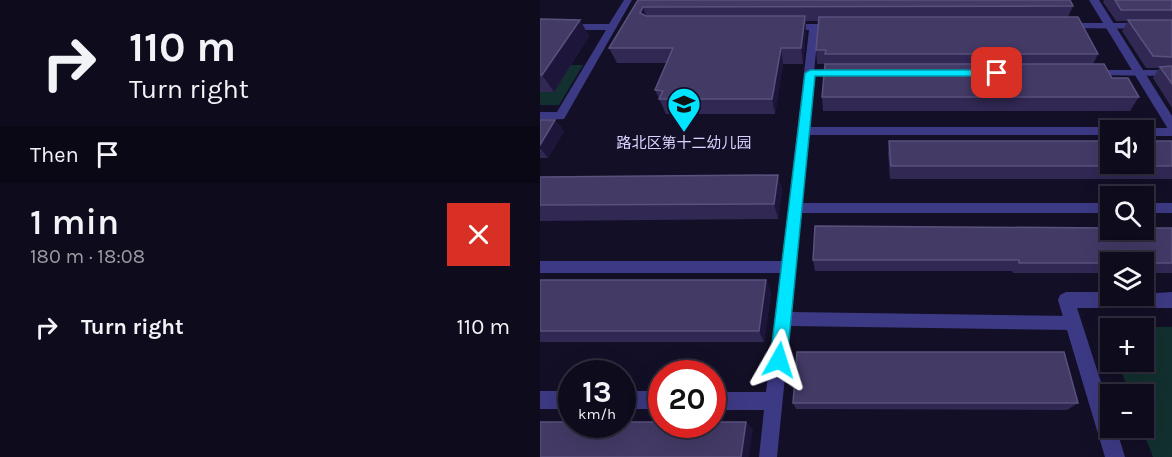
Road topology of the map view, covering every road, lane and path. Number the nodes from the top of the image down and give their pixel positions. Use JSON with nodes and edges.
{"nodes":[{"id":1,"x":628,"y":0,"type":"edge"},
{"id":2,"x":1094,"y":0,"type":"edge"},
{"id":3,"x":1051,"y":26,"type":"edge"},
{"id":4,"x":1110,"y":26,"type":"junction"},
{"id":5,"x":1172,"y":26,"type":"edge"},
{"id":6,"x":540,"y":27,"type":"edge"},
{"id":7,"x":612,"y":27,"type":"junction"},
{"id":8,"x":780,"y":27,"type":"edge"},
{"id":9,"x":814,"y":27,"type":"junction"},
{"id":10,"x":850,"y":27,"type":"edge"},
{"id":11,"x":1079,"y":73,"type":"edge"},
{"id":12,"x":1137,"y":73,"type":"junction"},
{"id":13,"x":1172,"y":73,"type":"edge"},
{"id":14,"x":540,"y":116,"type":"edge"},
{"id":15,"x":1172,"y":126,"type":"edge"},
{"id":16,"x":804,"y":131,"type":"junction"},
{"id":17,"x":1100,"y":132,"type":"edge"},
{"id":18,"x":1154,"y":132,"type":"edge"},
{"id":19,"x":1172,"y":132,"type":"edge"},
{"id":20,"x":795,"y":208,"type":"junction"},
{"id":21,"x":1100,"y":208,"type":"edge"},
{"id":22,"x":1154,"y":208,"type":"edge"},
{"id":23,"x":1172,"y":208,"type":"edge"},
{"id":24,"x":540,"y":267,"type":"edge"},
{"id":25,"x":789,"y":267,"type":"junction"},
{"id":26,"x":1172,"y":300,"type":"edge"},
{"id":27,"x":783,"y":319,"type":"junction"},
{"id":28,"x":1073,"y":322,"type":"junction"},
{"id":29,"x":540,"y":400,"type":"edge"},
{"id":30,"x":558,"y":400,"type":"edge"},
{"id":31,"x":726,"y":401,"type":"edge"},
{"id":32,"x":774,"y":401,"type":"junction"},
{"id":33,"x":768,"y":457,"type":"edge"},
{"id":34,"x":1115,"y":457,"type":"edge"}],
"edges":[{"from":1,"to":7,"type":"lane"},
{"from":2,"to":4,"type":"street"},
{"from":3,"to":4,"type":"lane"},
{"from":4,"to":5,"type":"lane"},
{"from":4,"to":12,"type":"street"},
{"from":6,"to":7,"type":"lane"},
{"from":7,"to":14,"type":"lane"},
{"from":8,"to":9,"type":"lane"},
{"from":9,"to":10,"type":"lane"},
{"from":9,"to":16,"type":"lane"},
{"from":11,"to":12,"type":"lane"},
{"from":12,"to":13,"type":"lane"},
{"from":12,"to":15,"type":"street"},
{"from":16,"to":17,"type":"lane"},
{"from":16,"to":20,"type":"lane"},
{"from":18,"to":19,"type":"lane"},
{"from":20,"to":21,"type":"lane"},
{"from":20,"to":25,"type":"lane"},
{"from":22,"to":23,"type":"lane"},
{"from":24,"to":25,"type":"lane"},
{"from":25,"to":27,"type":"lane"},
{"from":26,"to":28,"type":"street"},
{"from":27,"to":28,"type":"lane"},
{"from":27,"to":32,"type":"lane"},
{"from":28,"to":34,"type":"street"},
{"from":29,"to":30,"type":"lane"},
{"from":31,"to":32,"type":"lane"},
{"from":32,"to":33,"type":"lane"}]}
